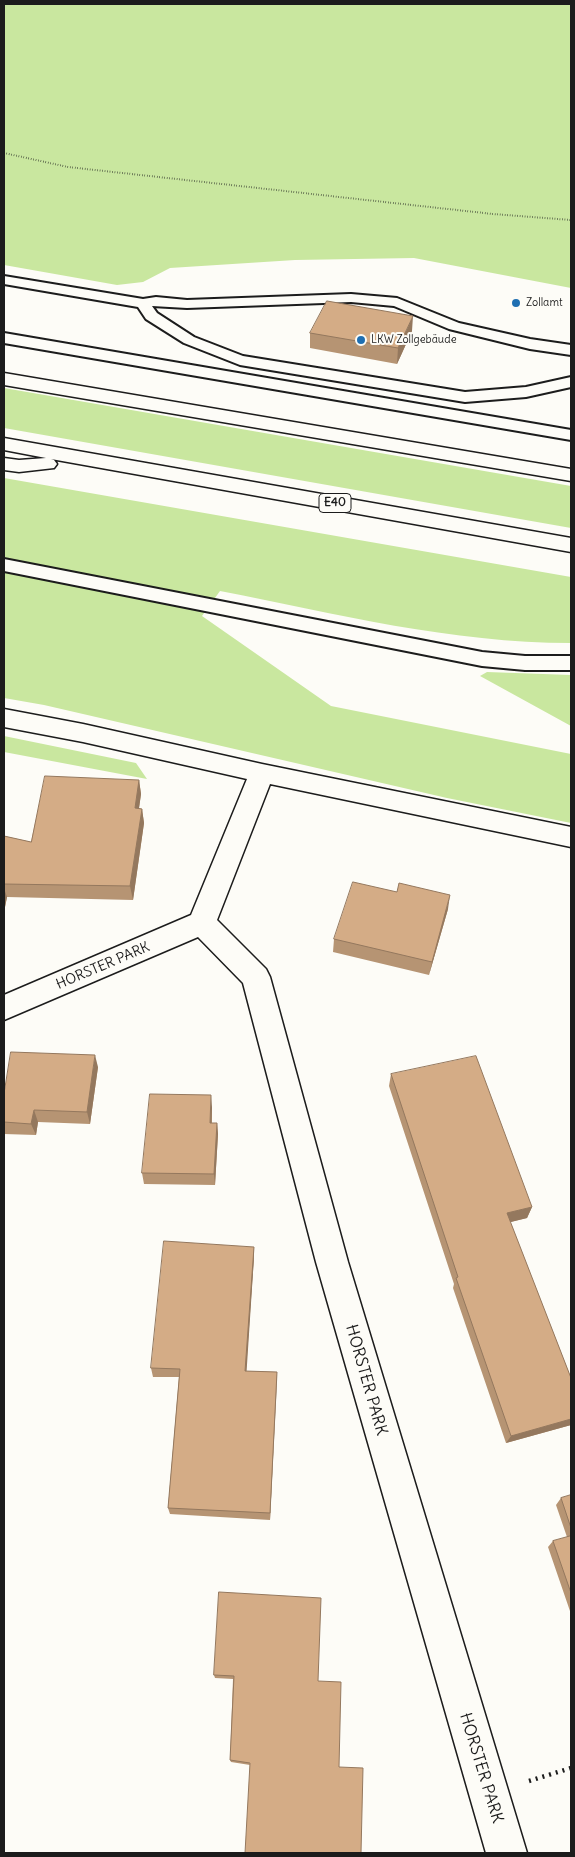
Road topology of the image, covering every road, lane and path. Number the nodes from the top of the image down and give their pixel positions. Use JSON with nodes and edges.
{"nodes":[{"id":1,"x":4,"y":153,"type":"edge"},
{"id":2,"x":571,"y":220,"type":"edge"},
{"id":3,"x":4,"y":280,"type":"edge"},
{"id":4,"x":143,"y":303,"type":"junction"},
{"id":5,"x":4,"y":338,"type":"edge"},
{"id":6,"x":571,"y":350,"type":"edge"},
{"id":7,"x":4,"y":379,"type":"edge"},
{"id":8,"x":571,"y":382,"type":"edge"},
{"id":9,"x":571,"y":435,"type":"edge"},
{"id":10,"x":4,"y":444,"type":"edge"},
{"id":11,"x":98,"y":461,"type":"junction"},
{"id":12,"x":4,"y":464,"type":"edge"},
{"id":13,"x":571,"y":475,"type":"edge"},
{"id":14,"x":571,"y":545,"type":"edge"},
{"id":15,"x":4,"y":565,"type":"edge"},
{"id":16,"x":571,"y":663,"type":"edge"},
{"id":17,"x":4,"y":718,"type":"edge"},
{"id":18,"x":262,"y":773,"type":"junction"},
{"id":19,"x":571,"y":838,"type":"edge"},
{"id":20,"x":202,"y":923,"type":"junction"},
{"id":21,"x":4,"y":1008,"type":"edge"},
{"id":22,"x":507,"y":1853,"type":"edge"}],
"edges":[{"from":1,"to":2,"type":"path"},
{"from":3,"to":4,"type":"lane"},
{"from":4,"to":6,"type":"lane"},
{"from":4,"to":8,"type":"lane"},
{"from":5,"to":9,"type":"lane"},
{"from":7,"to":13,"type":"main road"},
{"from":10,"to":11,"type":"main road","number":"E40"},
{"from":11,"to":12,"type":"main road"},
{"from":11,"to":14,"type":"main road","number":"E40"},
{"from":15,"to":16,"type":"lane"},
{"from":17,"to":18,"type":"main road"},
{"from":18,"to":19,"type":"main road"},
{"from":18,"to":20,"type":"main road"},
{"from":20,"to":21,"type":"main road","name":"HORSTER PARK"},
{"from":20,"to":22,"type":"main road","name":"HORSTER PARK"}]}
